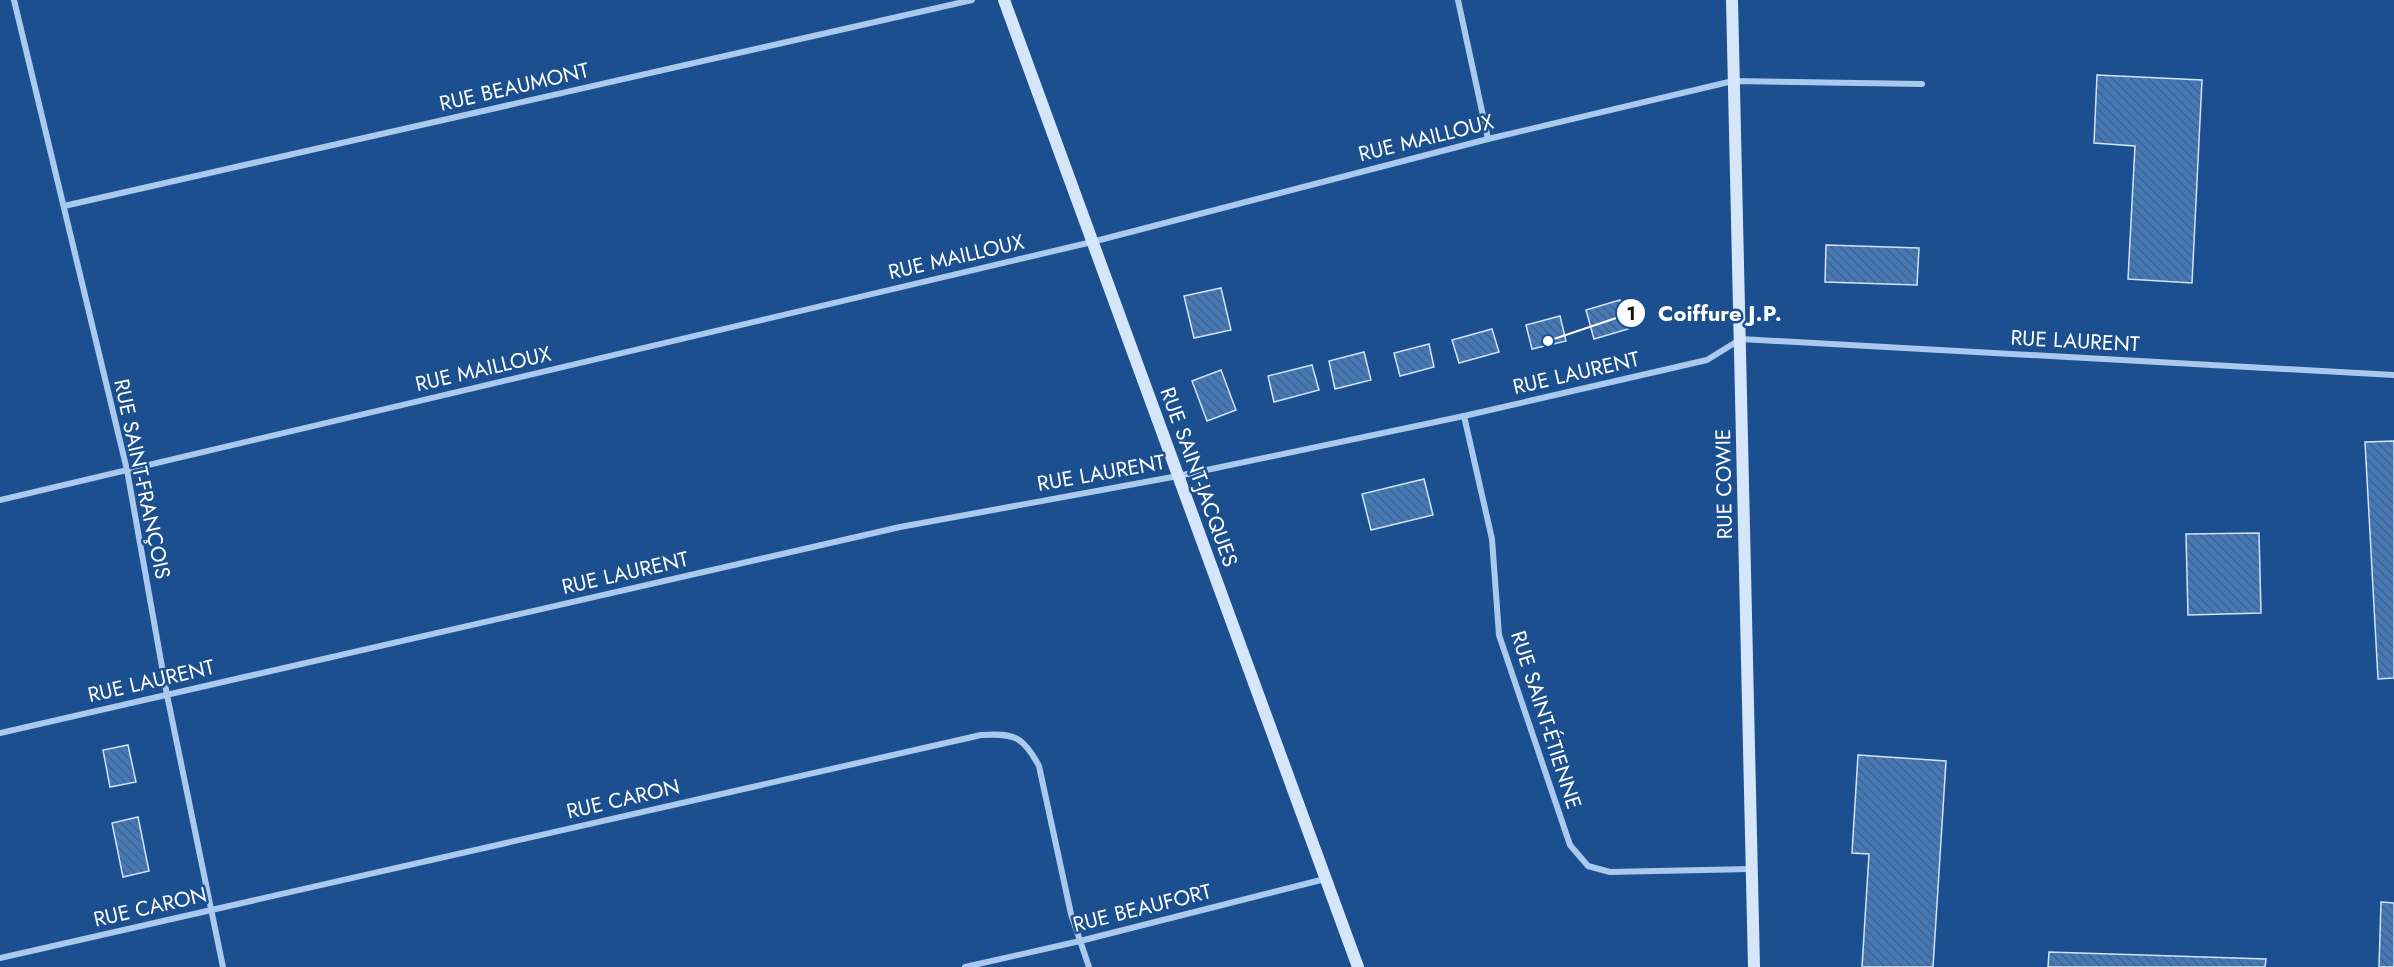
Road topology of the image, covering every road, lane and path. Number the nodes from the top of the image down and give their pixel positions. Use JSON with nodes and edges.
{"nodes":[{"id":1,"x":14,"y":0,"type":"edge"},
{"id":2,"x":972,"y":0,"type":"edge"},
{"id":3,"x":1004,"y":0,"type":"edge"},
{"id":4,"x":1458,"y":0,"type":"edge"},
{"id":5,"x":1732,"y":0,"type":"edge"},
{"id":6,"x":1733,"y":81,"type":"junction"},
{"id":7,"x":1922,"y":84,"type":"dead end"},
{"id":8,"x":1488,"y":139,"type":"junction"},
{"id":9,"x":64,"y":206,"type":"junction"},
{"id":10,"x":1092,"y":242,"type":"junction"},
{"id":11,"x":1741,"y":339,"type":"junction"},
{"id":12,"x":2394,"y":375,"type":"edge"},
{"id":13,"x":1464,"y":416,"type":"junction"},
{"id":14,"x":127,"y":470,"type":"junction"},
{"id":15,"x":1178,"y":476,"type":"junction"},
{"id":16,"x":0,"y":500,"type":"edge"},
{"id":17,"x":167,"y":695,"type":"junction"},
{"id":18,"x":0,"y":733,"type":"edge"},
{"id":19,"x":1751,"y":868,"type":"junction"},
{"id":20,"x":1326,"y":879,"type":"junction"},
{"id":21,"x":210,"y":909,"type":"junction"},
{"id":22,"x":1080,"y":941,"type":"junction"},
{"id":23,"x":0,"y":958,"type":"edge"},
{"id":24,"x":224,"y":967,"type":"edge"},
{"id":25,"x":965,"y":967,"type":"edge"},
{"id":26,"x":1089,"y":967,"type":"edge"},
{"id":27,"x":1358,"y":967,"type":"edge"},
{"id":28,"x":1754,"y":967,"type":"edge"}],
"edges":[{"from":1,"to":9,"type":"street","name":"RUE SAINT-FRANÇOIS"},
{"from":2,"to":9,"type":"street","name":"RUE BEAUMONT"},
{"from":3,"to":10,"type":"main road","name":"RUE SAINT-JACQUES"},
{"from":4,"to":8,"type":"street"},
{"from":5,"to":6,"type":"main road","name":"RUE COWIE"},
{"from":6,"to":7,"type":"street","name":"RUE MAILLOUX"},
{"from":6,"to":8,"type":"street","name":"RUE MAILLOUX"},
{"from":6,"to":11,"type":"main road","name":"RUE COWIE"},
{"from":8,"to":10,"type":"street","name":"RUE MAILLOUX"},
{"from":9,"to":14,"type":"street","name":"RUE SAINT-FRANÇOIS"},
{"from":10,"to":14,"type":"street","name":"RUE MAILLOUX"},
{"from":10,"to":15,"type":"main road","name":"RUE SAINT-JACQUES"},
{"from":11,"to":12,"type":"street","name":"RUE LAURENT"},
{"from":11,"to":13,"type":"street","name":"RUE LAURENT"},
{"from":11,"to":19,"type":"main road","name":"RUE COWIE"},
{"from":13,"to":15,"type":"street","name":"RUE LAURENT"},
{"from":13,"to":19,"type":"street","name":"RUE SAINT-ÉTIENNE"},
{"from":14,"to":16,"type":"street","name":"RUE MAILLOUX"},
{"from":14,"to":17,"type":"street","name":"RUE SAINT-FRANÇOIS"},
{"from":15,"to":17,"type":"street","name":"RUE LAURENT"},
{"from":15,"to":20,"type":"main road","name":"RUE SAINT-JACQUES"},
{"from":17,"to":18,"type":"street","name":"RUE LAURENT"},
{"from":17,"to":21,"type":"street","name":"RUE SAINT-FRANÇOIS"},
{"from":19,"to":28,"type":"main road","name":"RUE COWIE"},
{"from":20,"to":22,"type":"street","name":"RUE BEAUFORT"},
{"from":20,"to":27,"type":"main road","name":"RUE SAINT-JACQUES"},
{"from":21,"to":22,"type":"street","name":"RUE CARON"},
{"from":21,"to":23,"type":"street","name":"RUE CARON"},
{"from":21,"to":24,"type":"street","name":"RUE SAINT-FRANÇOIS"},
{"from":22,"to":25,"type":"street","name":"RUE BEAUFORT"},
{"from":22,"to":26,"type":"street","name":"RUE CARON"}]}
